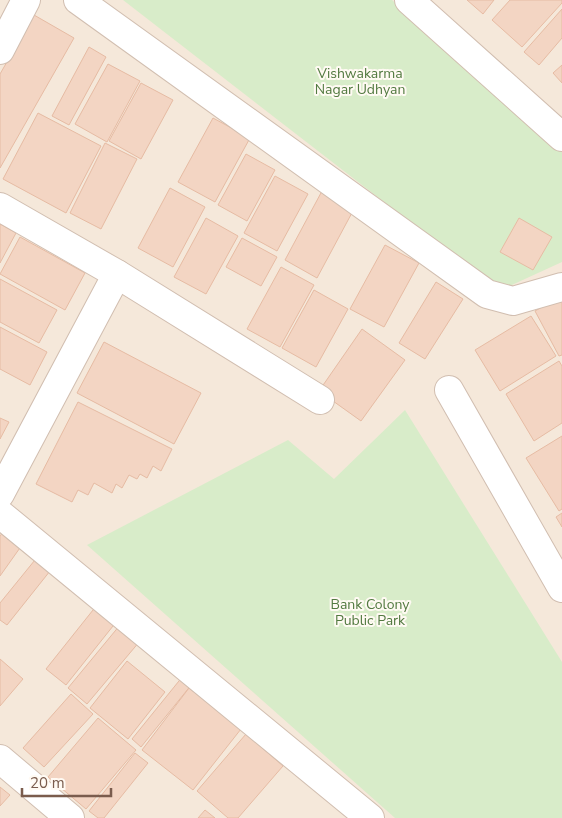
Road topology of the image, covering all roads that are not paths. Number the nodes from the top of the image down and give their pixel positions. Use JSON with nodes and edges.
{"nodes":[{"id":1,"x":26,"y":0,"type":"edge"},
{"id":2,"x":78,"y":0,"type":"edge"},
{"id":3,"x":409,"y":0,"type":"edge"},
{"id":4,"x":0,"y":50,"type":"edge"},
{"id":5,"x":562,"y":137,"type":"edge"},
{"id":6,"x":0,"y":206,"type":"edge"},
{"id":7,"x":117,"y":274,"type":"junction"},
{"id":8,"x":562,"y":287,"type":"edge"},
{"id":9,"x":449,"y":390,"type":"dead end"},
{"id":10,"x":320,"y":400,"type":"dead end"},
{"id":11,"x":0,"y":494,"type":"edge"},
{"id":12,"x":0,"y":514,"type":"edge"},
{"id":13,"x":562,"y":588,"type":"edge"},
{"id":14,"x":0,"y":759,"type":"edge"},
{"id":15,"x":70,"y":818,"type":"edge"},
{"id":16,"x":370,"y":818,"type":"edge"}],
"edges":[{"from":1,"to":4,"type":"street"},
{"from":2,"to":8,"type":"street"},
{"from":3,"to":5,"type":"street"},
{"from":6,"to":7,"type":"street"},
{"from":7,"to":10,"type":"street"},
{"from":7,"to":11,"type":"street"},
{"from":9,"to":13,"type":"street"},
{"from":12,"to":16,"type":"street"},
{"from":14,"to":15,"type":"street"}]}
